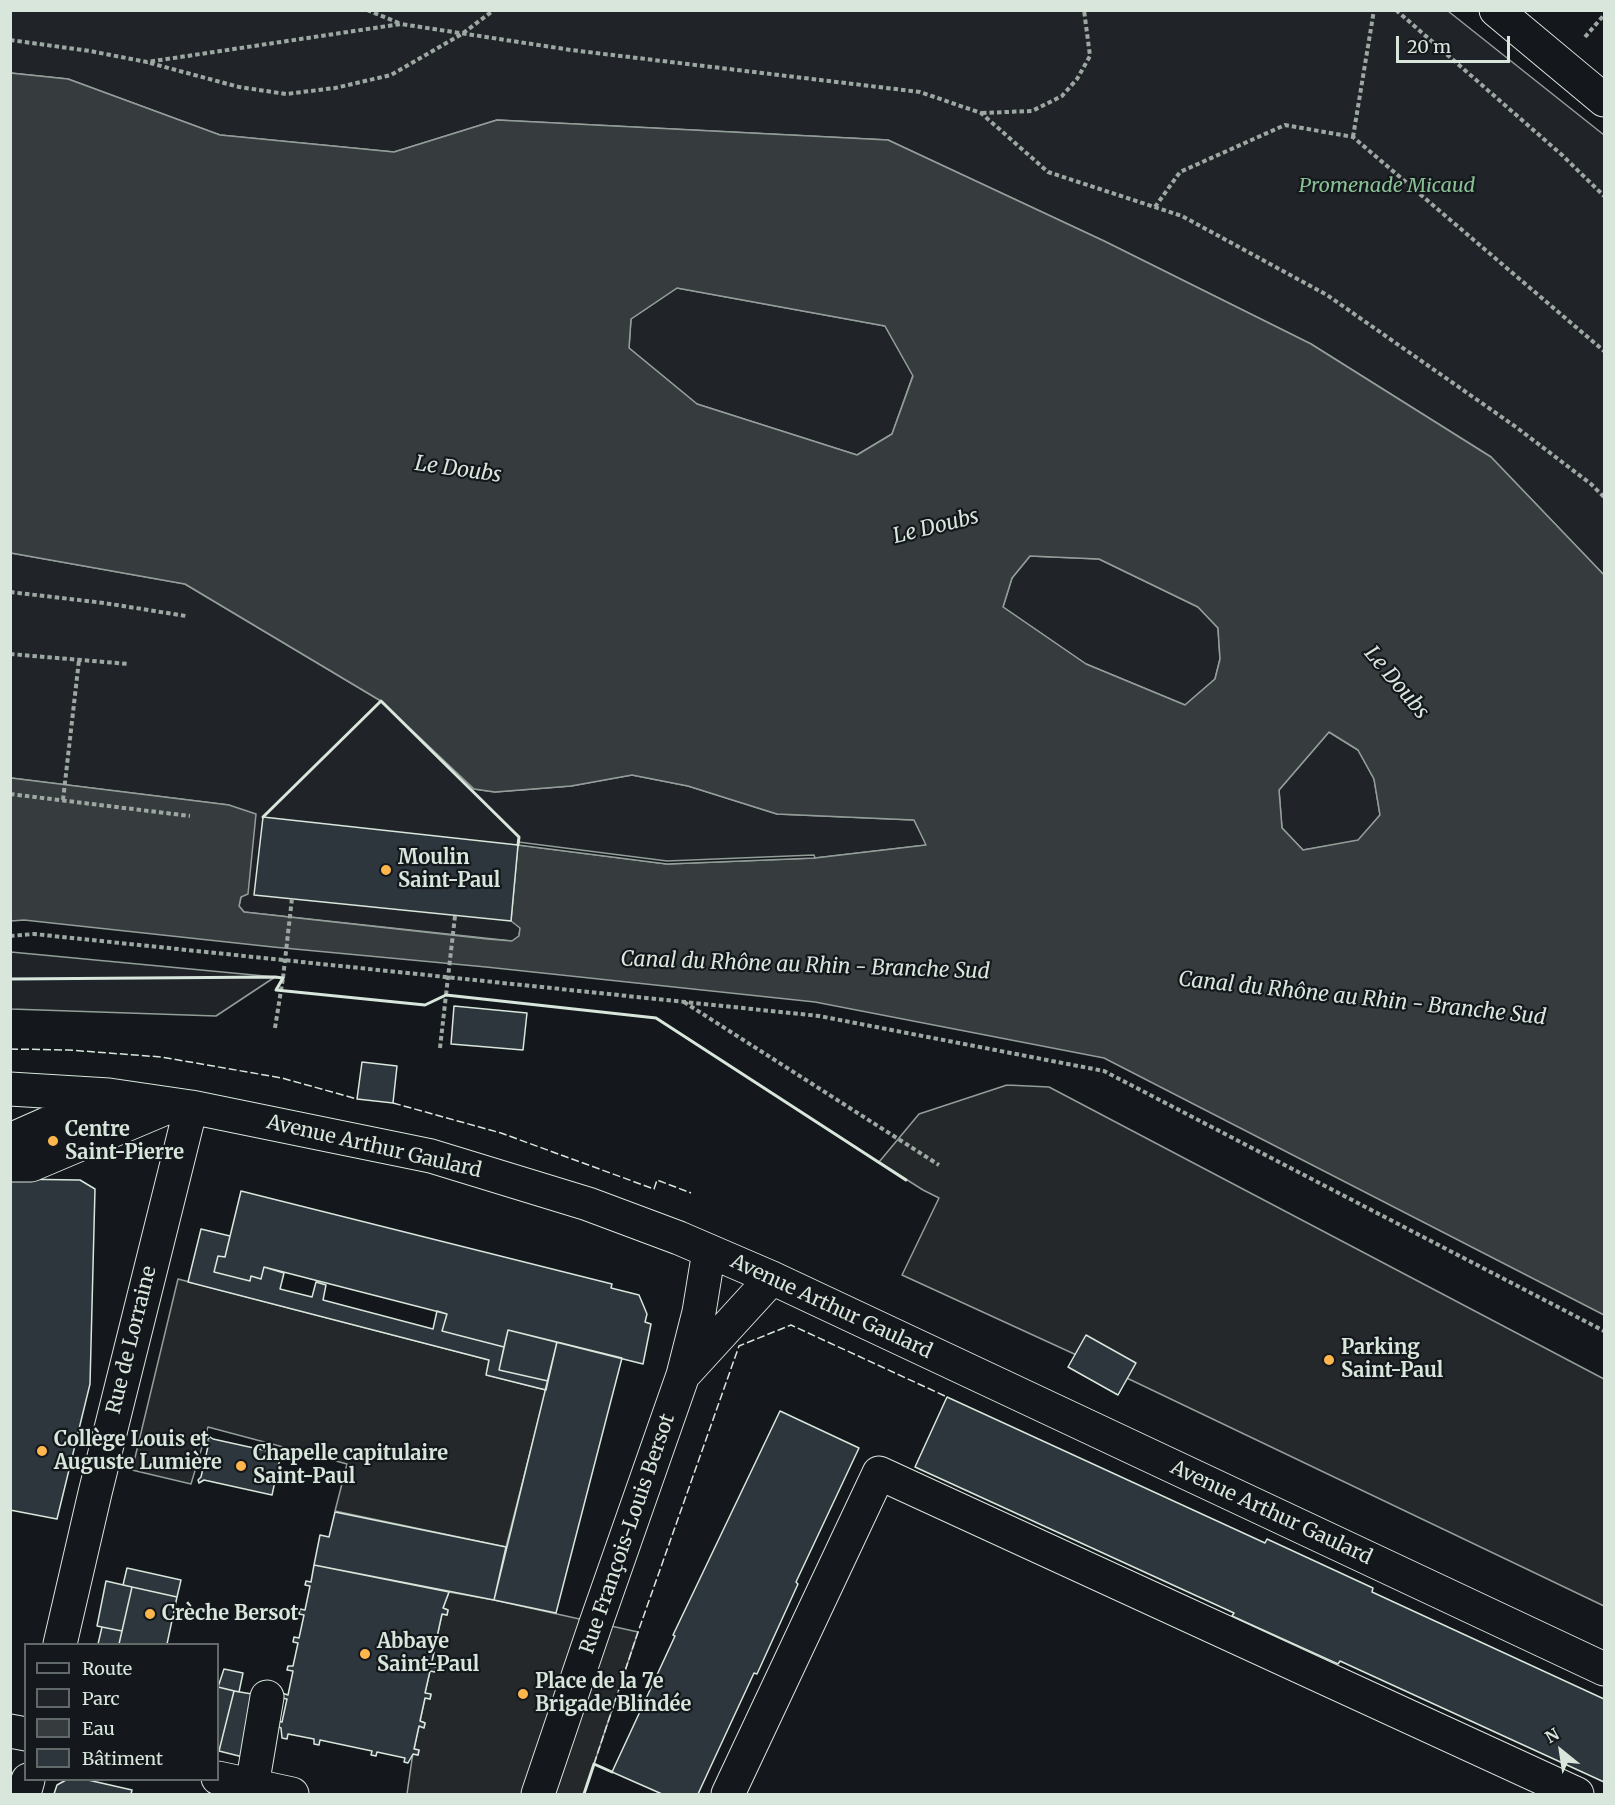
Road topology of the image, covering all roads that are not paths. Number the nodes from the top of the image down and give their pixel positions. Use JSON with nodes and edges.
{"nodes":[{"id":1,"x":1496,"y":10,"type":"edge"},
{"id":2,"x":1605,"y":100,"type":"edge"},
{"id":3,"x":18,"y":1093,"type":"edge"},
{"id":4,"x":109,"y":1095,"type":"junction"},
{"id":5,"x":183,"y":1106,"type":"junction"},
{"id":6,"x":17,"y":1160,"type":"edge"},
{"id":7,"x":67,"y":1167,"type":"dead end"},
{"id":8,"x":709,"y":1251,"type":"junction"},
{"id":9,"x":772,"y":1278,"type":"junction"},
{"id":10,"x":683,"y":1376,"type":"junction"},
{"id":11,"x":60,"y":1643,"type":"edge"},
{"id":12,"x":1605,"y":1669,"type":"edge"},
{"id":13,"x":267,"y":1698,"type":"dead end"},
{"id":14,"x":219,"y":1778,"type":"edge"},
{"id":15,"x":252,"y":1786,"type":"junction"},
{"id":16,"x":292,"y":1794,"type":"edge"},
{"id":17,"x":538,"y":1794,"type":"edge"},
{"id":18,"x":728,"y":1794,"type":"edge"},
{"id":19,"x":1577,"y":1794,"type":"edge"}],
"edges":[{"from":1,"to":2,"type":"street"},
{"from":3,"to":4,"type":"street","name":"Avenue Arthur Gaulard"},
{"from":4,"to":5,"type":"street","name":"Avenue Arthur Gaulard"},
{"from":4,"to":6,"type":"street"},
{"from":5,"to":6,"type":"street"},
{"from":5,"to":8,"type":"street","name":"Avenue Arthur Gaulard"},
{"from":5,"to":11,"type":"street","name":"Rue de Lorraine"},
{"from":6,"to":7,"type":"street"},
{"from":8,"to":9,"type":"street","name":"Avenue Arthur Gaulard"},
{"from":8,"to":10,"type":"street","name":"Rue François-Louis Bersot"},
{"from":9,"to":10,"type":"street","name":"Rue François-Louis Bersot"},
{"from":9,"to":12,"type":"street","name":"Avenue Arthur Gaulard"},
{"from":10,"to":17,"type":"street","name":"Rue François-Louis Bersot"},
{"from":13,"to":15,"type":"street"},
{"from":14,"to":15,"type":"street"},
{"from":15,"to":16,"type":"street"},
{"from":18,"to":19,"type":"street"}]}
